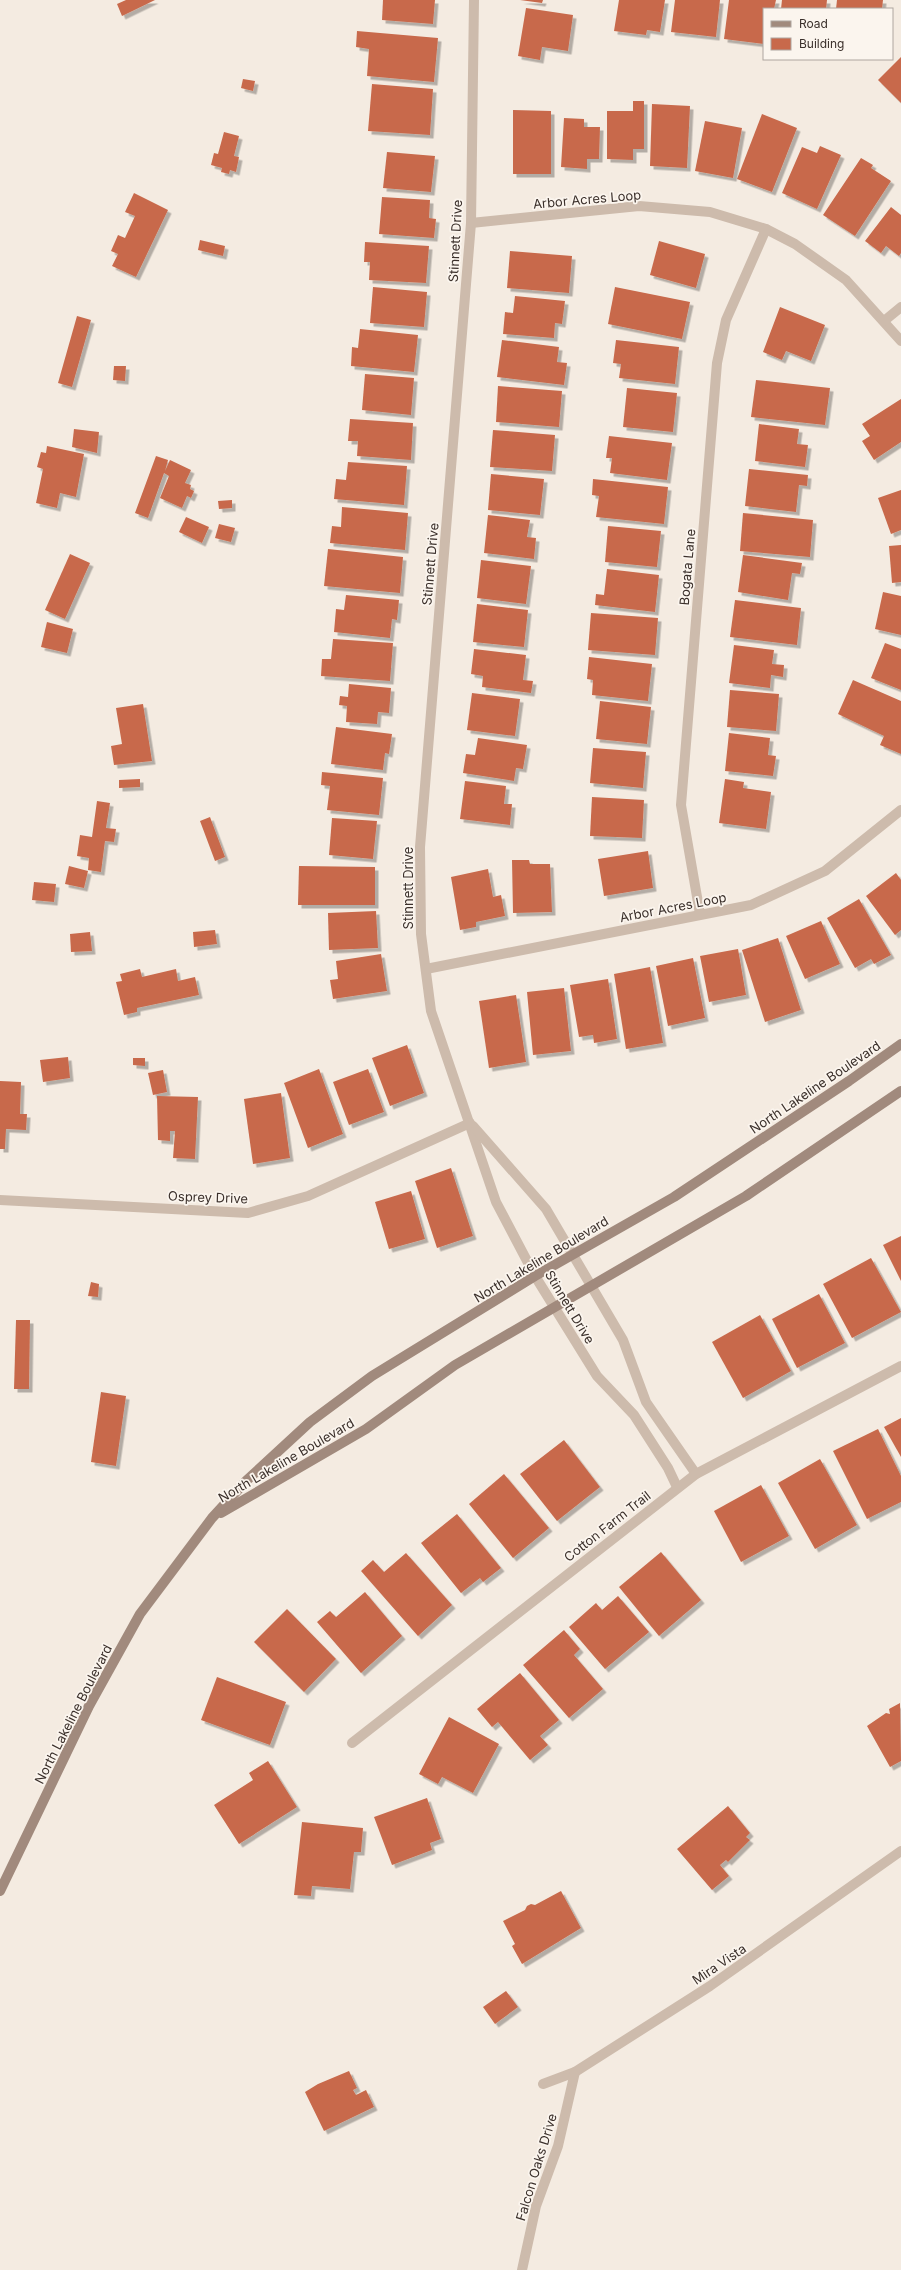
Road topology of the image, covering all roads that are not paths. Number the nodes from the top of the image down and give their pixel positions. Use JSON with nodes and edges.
{"nodes":[{"id":1,"x":474,"y":0,"type":"edge"},
{"id":2,"x":471,"y":223,"type":"junction"},
{"id":3,"x":766,"y":229,"type":"junction"},
{"id":4,"x":901,"y":307,"type":"edge"},
{"id":5,"x":884,"y":321,"type":"junction"},
{"id":6,"x":901,"y":341,"type":"edge"},
{"id":7,"x":901,"y":810,"type":"edge"},
{"id":8,"x":700,"y":914,"type":"junction"},
{"id":9,"x":426,"y":969,"type":"junction"},
{"id":10,"x":901,"y":1044,"type":"edge"},
{"id":11,"x":901,"y":1091,"type":"edge"},
{"id":12,"x":470,"y":1123,"type":"junction"},
{"id":13,"x":0,"y":1200,"type":"edge"},
{"id":14,"x":572,"y":1255,"type":"junction"},
{"id":15,"x":535,"y":1276,"type":"junction"},
{"id":16,"x":593,"y":1286,"type":"junction"},
{"id":17,"x":554,"y":1307,"type":"junction"},
{"id":18,"x":901,"y":1366,"type":"edge"},
{"id":19,"x":696,"y":1474,"type":"junction"},
{"id":20,"x":677,"y":1487,"type":"junction"},
{"id":21,"x":212,"y":1518,"type":"junction"},
{"id":22,"x":352,"y":1743,"type":"dead end"},
{"id":23,"x":901,"y":1851,"type":"edge"},
{"id":24,"x":0,"y":1891,"type":"edge"},
{"id":25,"x":575,"y":2072,"type":"junction"},
{"id":26,"x":543,"y":2084,"type":"dead end"},
{"id":27,"x":522,"y":2270,"type":"edge"}],
"edges":[{"from":1,"to":2,"type":"street","name":"Stinnett Drive"},
{"from":2,"to":3,"type":"street","name":"Arbor Acres Loop"},
{"from":2,"to":9,"type":"street","name":"Stinnett Drive"},
{"from":3,"to":5,"type":"street","name":"Arbor Acres Loop"},
{"from":3,"to":8,"type":"street","name":"Bogata Lane"},
{"from":4,"to":5,"type":"street"},
{"from":5,"to":6,"type":"street","name":"Arbor Acres Loop"},
{"from":7,"to":8,"type":"street","name":"Arbor Acres Loop"},
{"from":8,"to":9,"type":"street","name":"Arbor Acres Loop"},
{"from":9,"to":12,"type":"street","name":"Stinnett Drive"},
{"from":10,"to":14,"type":"street","name":"North Lakeline Boulevard"},
{"from":11,"to":16,"type":"street","name":"North Lakeline Boulevard"},
{"from":12,"to":13,"type":"street","name":"Osprey Drive"},
{"from":12,"to":14,"type":"street","name":"Stinnett Drive"},
{"from":12,"to":15,"type":"street","name":"Stinnett Drive"},
{"from":14,"to":15,"type":"street","name":"North Lakeline Boulevard"},
{"from":14,"to":16,"type":"street","name":"Stinnett Drive"},
{"from":15,"to":17,"type":"street","name":"Stinnett Drive"},
{"from":15,"to":21,"type":"street","name":"North Lakeline Boulevard"},
{"from":16,"to":17,"type":"street","name":"North Lakeline Boulevard"},
{"from":16,"to":19,"type":"street","name":"Stinnett Drive"},
{"from":17,"to":20,"type":"street","name":"Stinnett Drive"},
{"from":17,"to":21,"type":"street","name":"North Lakeline Boulevard"},
{"from":18,"to":19,"type":"street","name":"Cotton Farm Trail"},
{"from":19,"to":20,"type":"street","name":"Cotton Farm Trail"},
{"from":20,"to":22,"type":"street","name":"Cotton Farm Trail"},
{"from":21,"to":24,"type":"street","name":"North Lakeline Boulevard"},
{"from":23,"to":25,"type":"street","name":"Mira Vista"},
{"from":25,"to":26,"type":"street","name":"Mira Vista"},
{"from":25,"to":27,"type":"street","name":"Falcon Oaks Drive"}]}
